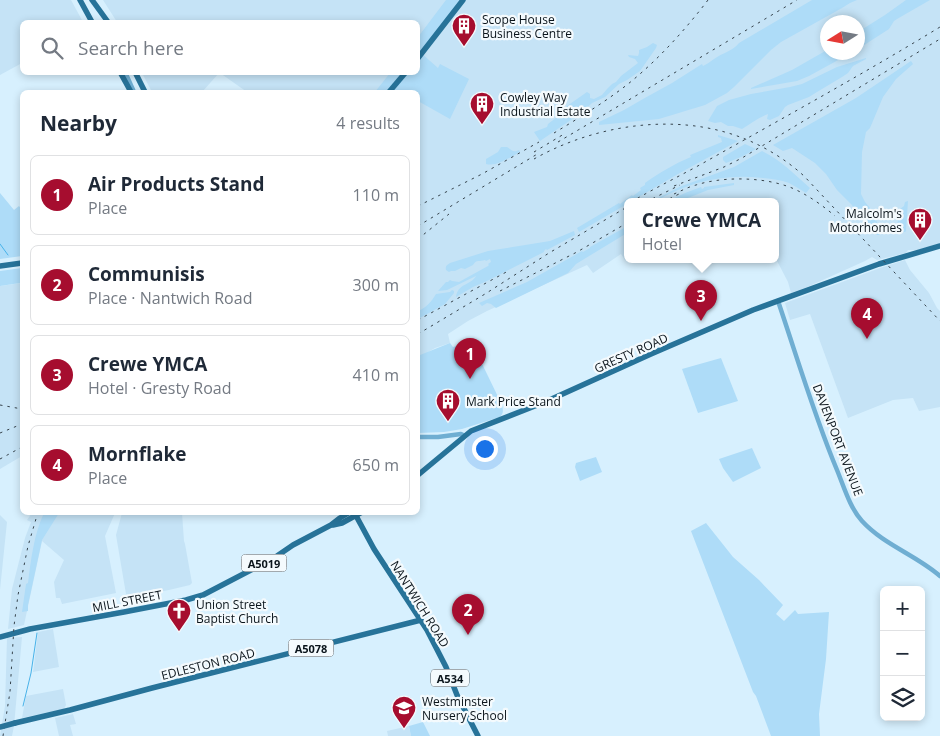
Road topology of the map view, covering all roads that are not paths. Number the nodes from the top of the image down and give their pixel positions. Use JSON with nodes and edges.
{"nodes":[{"id":1,"x":80,"y":0,"type":"edge"},
{"id":2,"x":92,"y":0,"type":"edge"},
{"id":3,"x":462,"y":0,"type":"edge"},
{"id":4,"x":91,"y":20,"type":"edge"},
{"id":5,"x":107,"y":20,"type":"edge"},
{"id":6,"x":420,"y":55,"type":"edge"},
{"id":7,"x":122,"y":75,"type":"edge"},
{"id":8,"x":126,"y":75,"type":"edge"},
{"id":9,"x":136,"y":75,"type":"edge"},
{"id":10,"x":403,"y":75,"type":"edge"},
{"id":11,"x":132,"y":90,"type":"edge"},
{"id":12,"x":132,"y":90,"type":"edge"},
{"id":13,"x":144,"y":90,"type":"edge"},
{"id":14,"x":391,"y":90,"type":"edge"},
{"id":15,"x":940,"y":246,"type":"edge"},
{"id":16,"x":20,"y":263,"type":"edge"},
{"id":17,"x":0,"y":266,"type":"edge"},
{"id":18,"x":778,"y":301,"type":"junction"},
{"id":19,"x":465,"y":436,"type":"junction"},
{"id":20,"x":420,"y":437,"type":"edge"},
{"id":21,"x":420,"y":472,"type":"edge"},
{"id":22,"x":352,"y":515,"type":"edge"},
{"id":23,"x":354,"y":515,"type":"edge"},
{"id":24,"x":940,"y":576,"type":"edge"},
{"id":25,"x":421,"y":620,"type":"junction"},
{"id":26,"x":0,"y":636,"type":"edge"},
{"id":27,"x":0,"y":727,"type":"edge"},
{"id":28,"x":478,"y":736,"type":"edge"}],
"edges":[{"from":1,"to":4,"type":"main road"},
{"from":2,"to":5,"type":"main road"},
{"from":3,"to":6,"type":"main road"},
{"from":7,"to":11,"type":"main road"},
{"from":8,"to":12,"type":"street"},
{"from":9,"to":13,"type":"main road"},
{"from":10,"to":14,"type":"main road"},
{"from":15,"to":18,"type":"main road","name":"GRESTY ROAD"},
{"from":16,"to":17,"type":"main road"},
{"from":18,"to":19,"type":"main road","name":"GRESTY ROAD"},
{"from":18,"to":24,"type":"street","name":"DAVENPORT AVENUE"},
{"from":19,"to":20,"type":"street","name":"GRESTY ROAD"},
{"from":19,"to":21,"type":"main road"},
{"from":22,"to":26,"type":"main road","name":"MILL STREET","number":"A5019"},
{"from":23,"to":25,"type":"main road","name":"NANTWICH ROAD","number":"A534"},
{"from":25,"to":27,"type":"main road","name":"EDLESTON ROAD","number":"A5078","bridge":true},
{"from":25,"to":28,"type":"main road","name":"NANTWICH ROAD","number":"A534"}]}
